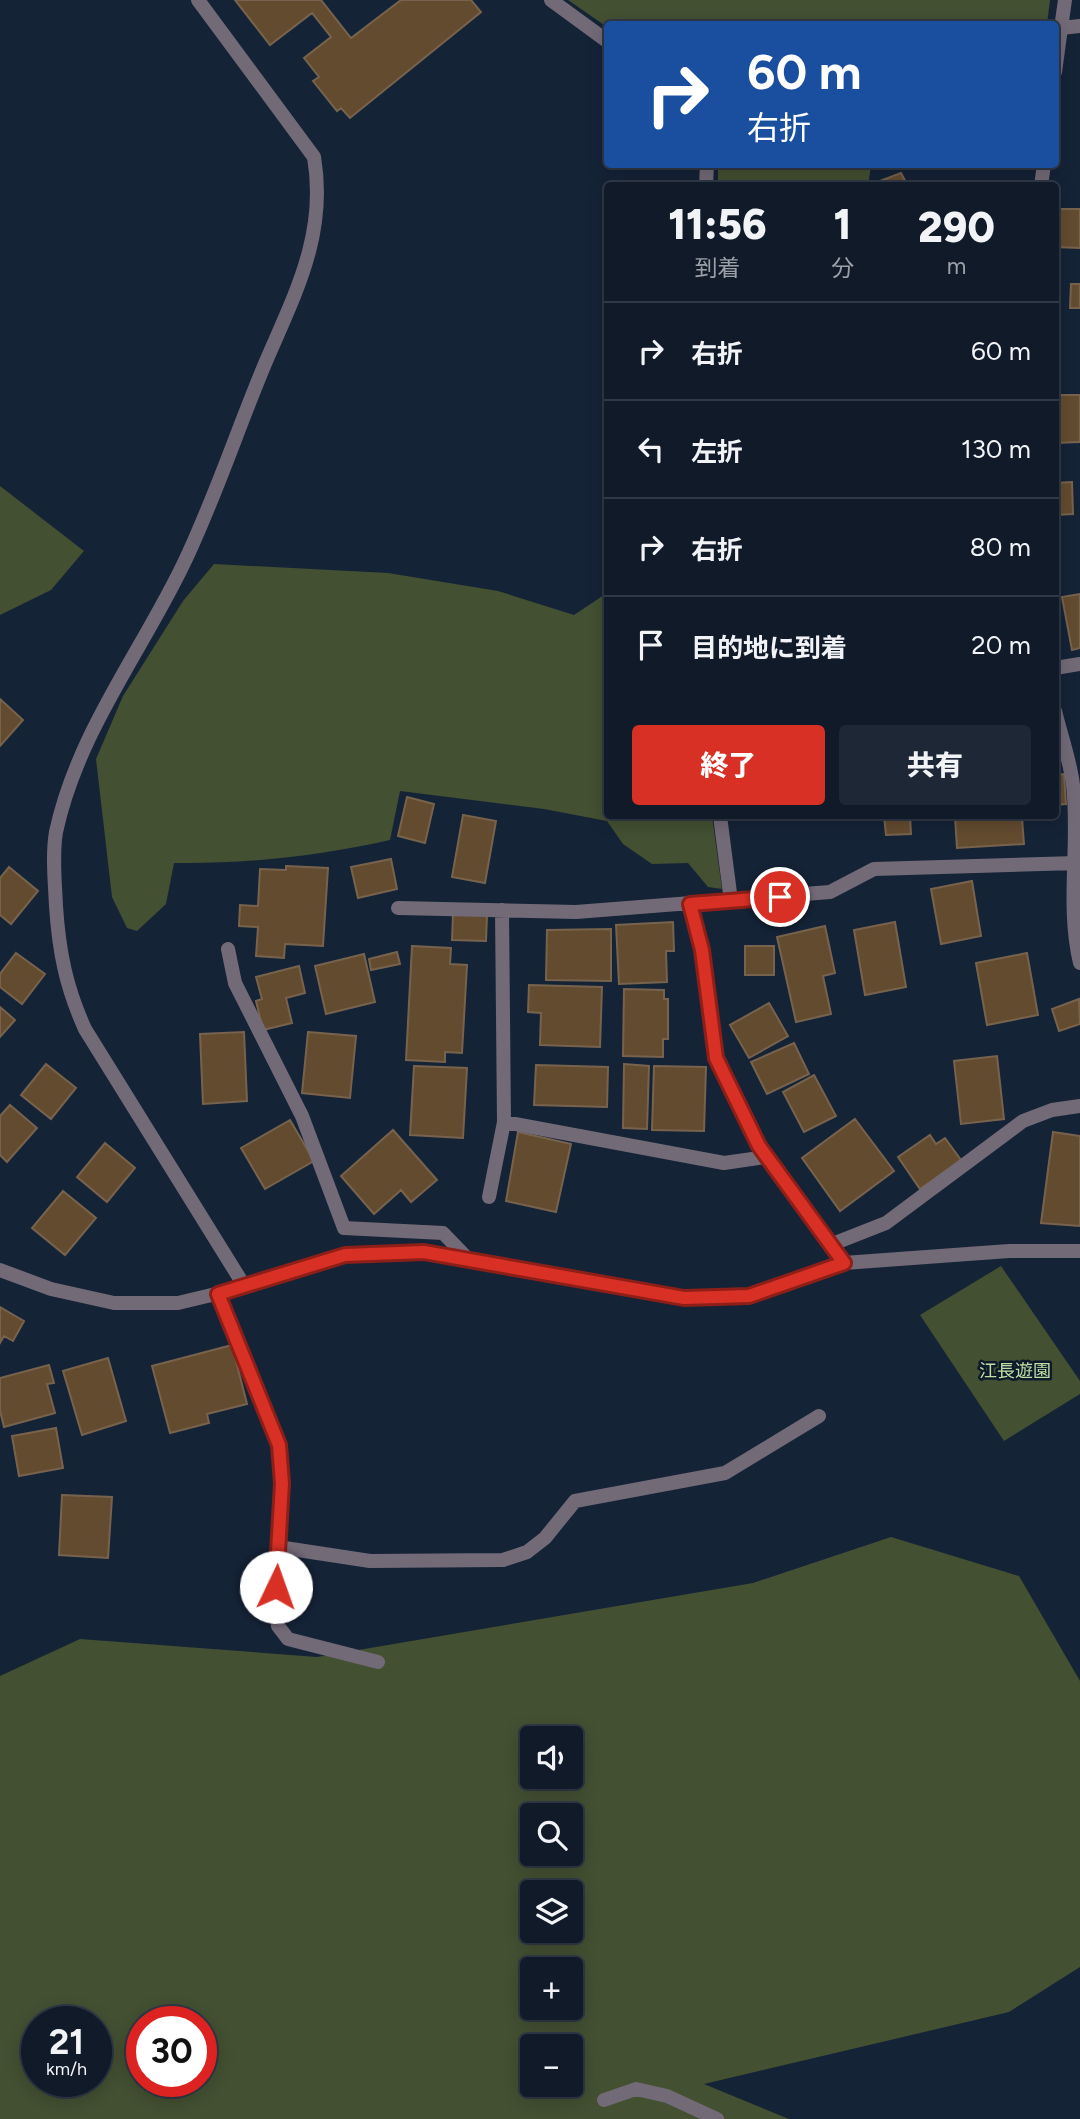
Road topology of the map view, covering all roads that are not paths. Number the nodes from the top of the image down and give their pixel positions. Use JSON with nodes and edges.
{"nodes":[{"id":1,"x":198,"y":0,"type":"edge"},
{"id":2,"x":551,"y":0,"type":"edge"},
{"id":3,"x":1065,"y":0,"type":"edge"},
{"id":4,"x":1080,"y":26,"type":"edge"},
{"id":5,"x":1061,"y":28,"type":"junction"},
{"id":6,"x":604,"y":39,"type":"edge"},
{"id":7,"x":1059,"y":43,"type":"edge"},
{"id":8,"x":1080,"y":664,"type":"edge"},
{"id":9,"x":1059,"y":667,"type":"edge"},
{"id":10,"x":1059,"y":727,"type":"edge"},
{"id":11,"x":720,"y":819,"type":"edge"},
{"id":12,"x":1076,"y":863,"type":"junction"},
{"id":13,"x":731,"y":901,"type":"junction"},
{"id":14,"x":690,"y":904,"type":"junction"},
{"id":15,"x":398,"y":908,"type":"dead end"},
{"id":16,"x":502,"y":910,"type":"junction"},
{"id":17,"x":228,"y":949,"type":"dead end"},
{"id":18,"x":1080,"y":963,"type":"edge"},
{"id":19,"x":1080,"y":1106,"type":"edge"},
{"id":20,"x":504,"y":1122,"type":"junction"},
{"id":21,"x":766,"y":1157,"type":"junction"},
{"id":22,"x":489,"y":1197,"type":"dead end"},
{"id":23,"x":830,"y":1245,"type":"junction"},
{"id":24,"x":1080,"y":1251,"type":"edge"},
{"id":25,"x":469,"y":1260,"type":"junction"},
{"id":26,"x":844,"y":1263,"type":"junction"},
{"id":27,"x":0,"y":1270,"type":"edge"},
{"id":28,"x":245,"y":1287,"type":"junction"},
{"id":29,"x":218,"y":1294,"type":"junction"},
{"id":30,"x":819,"y":1416,"type":"dead end"},
{"id":31,"x":278,"y":1547,"type":"junction"},
{"id":32,"x":378,"y":1662,"type":"dead end"},
{"id":33,"x":604,"y":2100,"type":"dead end"},
{"id":34,"x":717,"y":2119,"type":"edge"}],
"edges":[{"from":1,"to":28,"type":"street"},
{"from":2,"to":6,"type":"street"},
{"from":3,"to":5,"type":"street"},
{"from":4,"to":5,"type":"street"},
{"from":5,"to":7,"type":"street"},
{"from":8,"to":9,"type":"street"},
{"from":10,"to":12,"type":"street"},
{"from":11,"to":13,"type":"street"},
{"from":12,"to":13,"type":"street"},
{"from":12,"to":18,"type":"street"},
{"from":13,"to":14,"type":"street"},
{"from":14,"to":16,"type":"street"},
{"from":14,"to":21,"type":"street"},
{"from":15,"to":16,"type":"street"},
{"from":16,"to":20,"type":"street"},
{"from":17,"to":25,"type":"street"},
{"from":19,"to":23,"type":"street"},
{"from":20,"to":21,"type":"street"},
{"from":20,"to":22,"type":"street"},
{"from":21,"to":23,"type":"street"},
{"from":23,"to":26,"type":"street"},
{"from":24,"to":26,"type":"street"},
{"from":25,"to":26,"type":"street"},
{"from":25,"to":28,"type":"street"},
{"from":27,"to":29,"type":"street"},
{"from":28,"to":29,"type":"street"},
{"from":29,"to":31,"type":"street"},
{"from":30,"to":31,"type":"street"},
{"from":31,"to":32,"type":"street"},
{"from":33,"to":34,"type":"street"}]}
